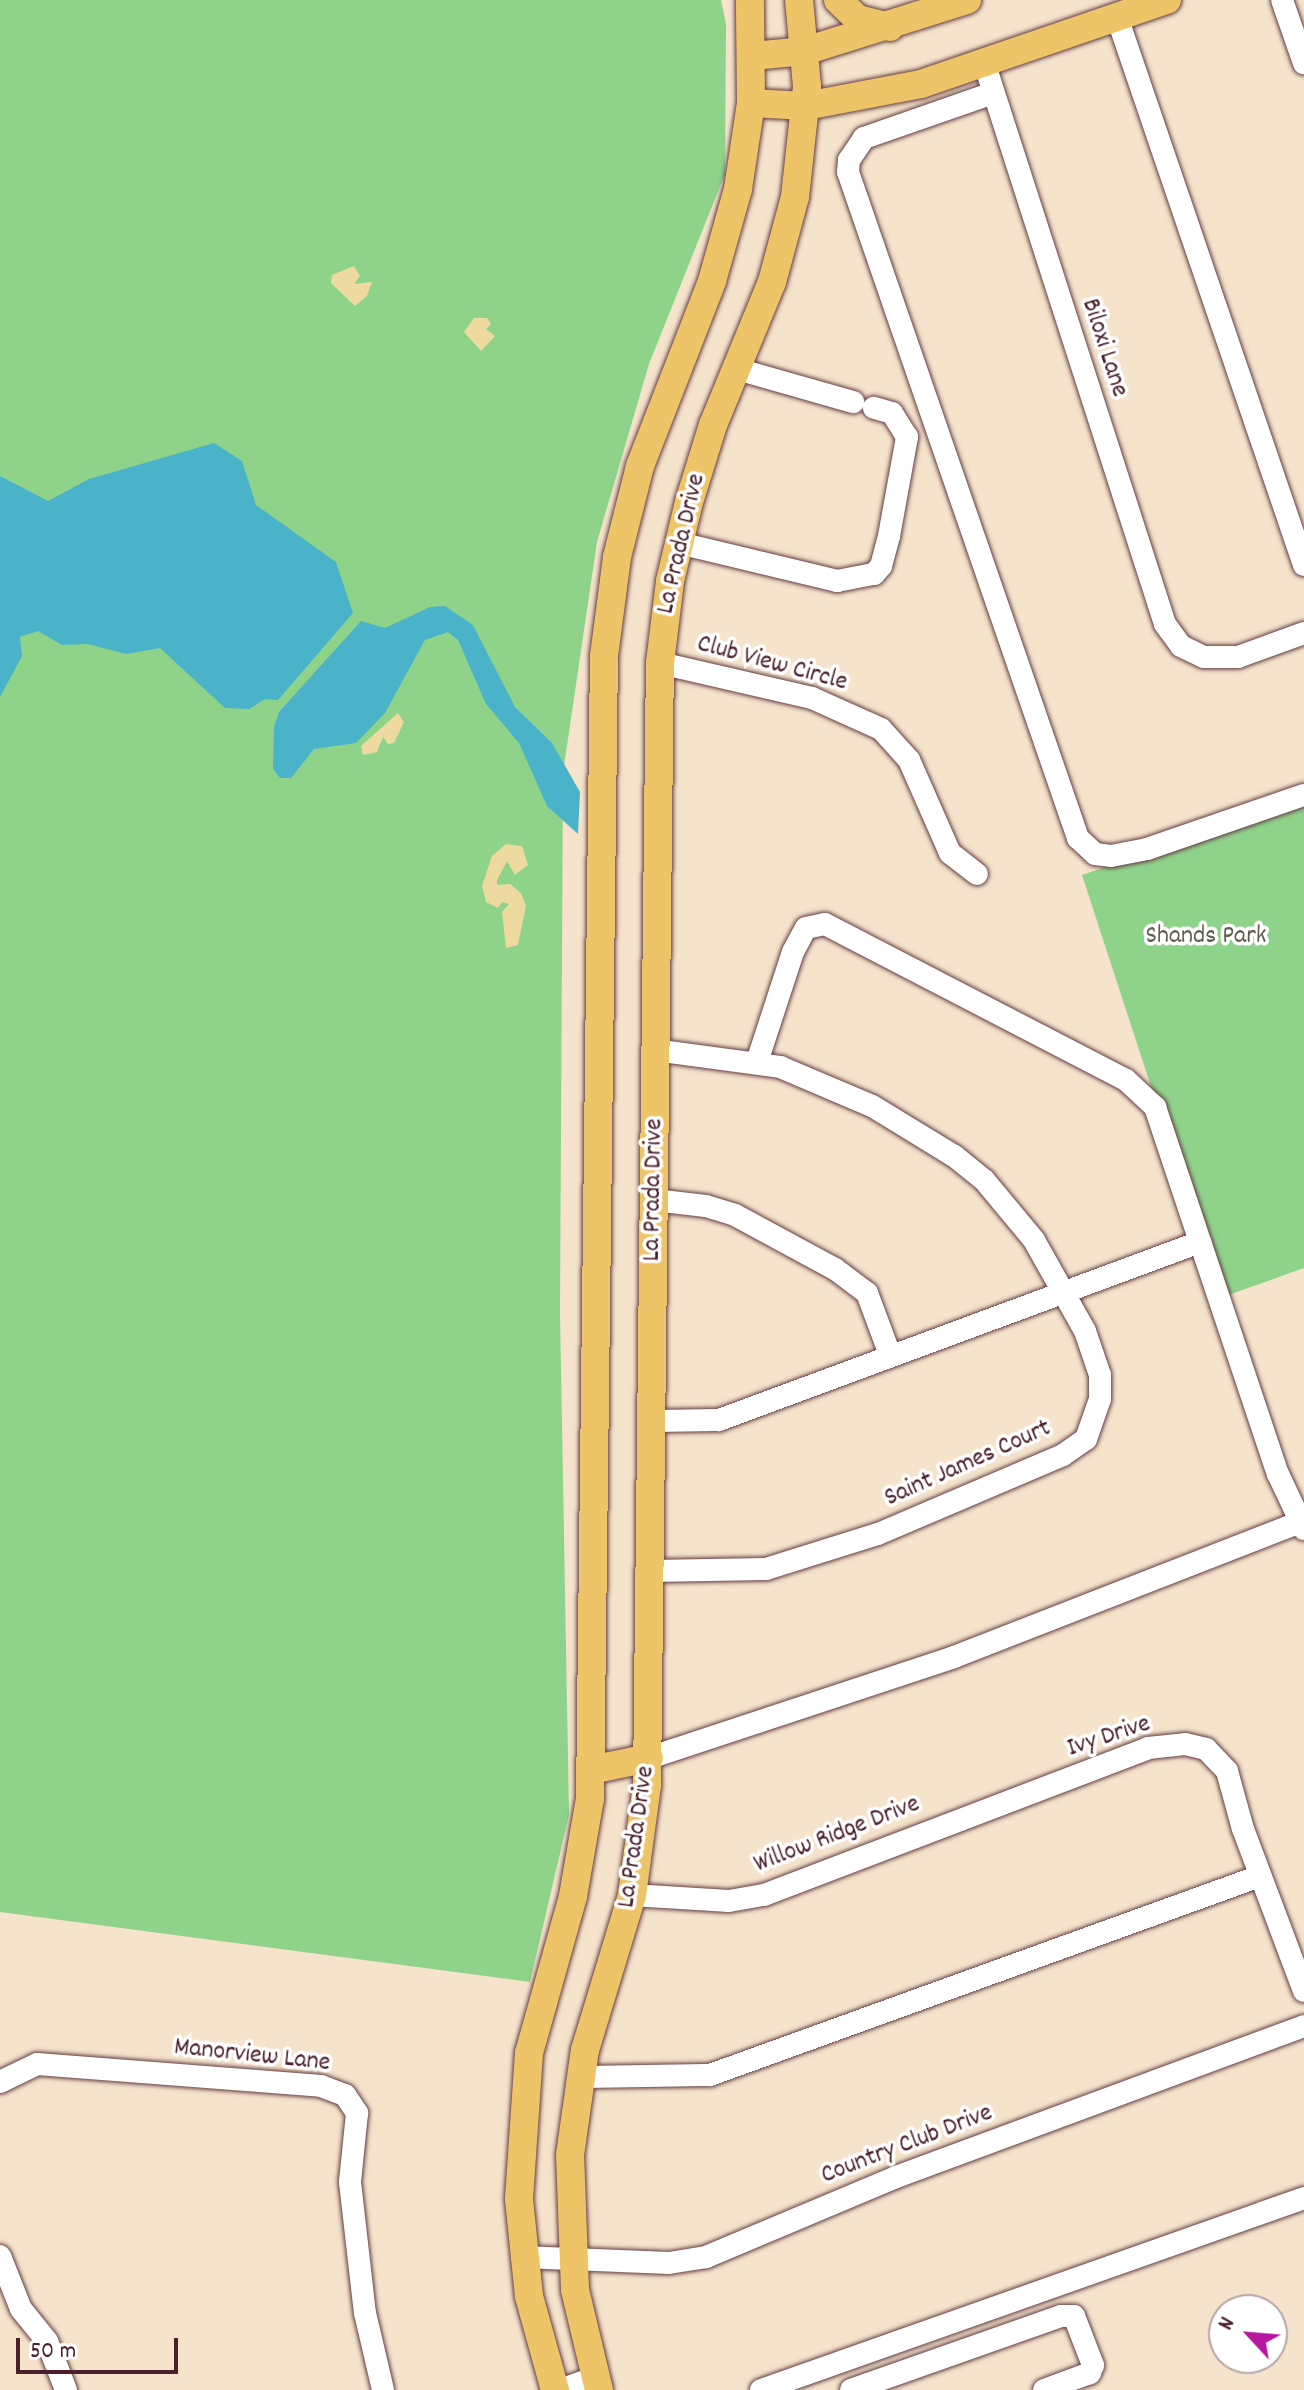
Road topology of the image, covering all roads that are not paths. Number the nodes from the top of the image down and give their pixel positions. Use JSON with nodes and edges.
{"nodes":[{"id":1,"x":750,"y":0,"type":"edge"},
{"id":2,"x":799,"y":0,"type":"edge"},
{"id":3,"x":838,"y":0,"type":"edge"},
{"id":4,"x":967,"y":0,"type":"edge"},
{"id":5,"x":1167,"y":0,"type":"edge"},
{"id":6,"x":1282,"y":0,"type":"edge"},
{"id":7,"x":1117,"y":17,"type":"junction"},
{"id":8,"x":891,"y":27,"type":"junction"},
{"id":9,"x":805,"y":51,"type":"junction"},
{"id":10,"x":753,"y":56,"type":"junction"},
{"id":11,"x":984,"y":62,"type":"junction"},
{"id":12,"x":1304,"y":63,"type":"edge"},
{"id":13,"x":993,"y":93,"type":"junction"},
{"id":14,"x":751,"y":103,"type":"junction"},
{"id":15,"x":806,"y":106,"type":"junction"},
{"id":16,"x":737,"y":369,"type":"junction"},
{"id":17,"x":679,"y":543,"type":"junction"},
{"id":18,"x":1304,"y":565,"type":"edge"},
{"id":19,"x":1304,"y":633,"type":"edge"},
{"id":20,"x":660,"y":663,"type":"junction"},
{"id":21,"x":1304,"y":795,"type":"edge"},
{"id":22,"x":977,"y":874,"type":"dead end"},
{"id":23,"x":655,"y":1050,"type":"junction"},
{"id":24,"x":757,"y":1062,"type":"junction"},
{"id":25,"x":654,"y":1200,"type":"junction"},
{"id":26,"x":1200,"y":1242,"type":"junction"},
{"id":27,"x":1062,"y":1290,"type":"junction"},
{"id":28,"x":890,"y":1355,"type":"junction"},
{"id":29,"x":652,"y":1421,"type":"junction"},
{"id":30,"x":1302,"y":1526,"type":"edge"},
{"id":31,"x":651,"y":1571,"type":"junction"},
{"id":32,"x":649,"y":1758,"type":"junction"},
{"id":33,"x":591,"y":1770,"type":"junction"},
{"id":34,"x":1055,"y":1785,"type":"joint"},
{"id":35,"x":1260,"y":1876,"type":"junction"},
{"id":36,"x":632,"y":1895,"type":"junction"},
{"id":37,"x":1304,"y":1991,"type":"edge"},
{"id":38,"x":1304,"y":2026,"type":"edge"},
{"id":39,"x":580,"y":2077,"type":"junction"},
{"id":40,"x":0,"y":2082,"type":"edge"},
{"id":41,"x":1304,"y":2198,"type":"edge"},
{"id":42,"x":0,"y":2256,"type":"edge"},
{"id":43,"x":522,"y":2257,"type":"junction"},
{"id":44,"x":572,"y":2258,"type":"junction"},
{"id":45,"x":598,"y":2383,"type":"edge"},
{"id":46,"x":66,"y":2390,"type":"edge"},
{"id":47,"x":383,"y":2390,"type":"edge"},
{"id":48,"x":558,"y":2390,"type":"edge"},
{"id":49,"x":761,"y":2390,"type":"edge"},
{"id":50,"x":851,"y":2390,"type":"edge"},
{"id":51,"x":1044,"y":2390,"type":"edge"}],
"edges":[{"from":1,"to":10,"type":"main road","name":"La Prada Drive"},
{"from":2,"to":9,"type":"main road","name":"La Prada Drive"},
{"from":3,"to":8,"type":"main road"},
{"from":4,"to":8,"type":"main road"},
{"from":5,"to":7,"type":"main road"},
{"from":6,"to":12,"type":"street"},
{"from":7,"to":11,"type":"main road"},
{"from":7,"to":18,"type":"street"},
{"from":8,"to":9,"type":"main road"},
{"from":9,"to":10,"type":"main road"},
{"from":9,"to":15,"type":"main road","name":"La Prada Drive"},
{"from":10,"to":14,"type":"main road","name":"La Prada Drive"},
{"from":11,"to":13,"type":"street","name":"Biloxi Lane"},
{"from":11,"to":15,"type":"main road"},
{"from":13,"to":19,"type":"street","name":"Biloxi Lane"},
{"from":13,"to":21,"type":"street"},
{"from":14,"to":15,"type":"main road"},
{"from":14,"to":33,"type":"main road","name":"La Prada Drive"},
{"from":15,"to":16,"type":"main road","name":"La Prada Drive"},
{"from":16,"to":17,"type":"main road","name":"La Prada Drive"},
{"from":16,"to":17,"type":"street"},
{"from":17,"to":20,"type":"main road","name":"La Prada Drive"},
{"from":20,"to":22,"type":"street","name":"Club View Circle"},
{"from":20,"to":23,"type":"main road","name":"La Prada Drive"},
{"from":23,"to":24,"type":"street","name":"Saint James Court"},
{"from":23,"to":25,"type":"main road","name":"La Prada Drive"},
{"from":24,"to":26,"type":"street"},
{"from":24,"to":27,"type":"street","name":"Saint James Court"},
{"from":25,"to":28,"type":"street"},
{"from":25,"to":29,"type":"main road","name":"La Prada Drive"},
{"from":26,"to":27,"type":"street"},
{"from":26,"to":30,"type":"street"},
{"from":27,"to":28,"type":"street"},
{"from":27,"to":31,"type":"street","name":"Saint James Court"},
{"from":28,"to":29,"type":"street"},
{"from":29,"to":31,"type":"main road","name":"La Prada Drive"},
{"from":30,"to":32,"type":"street"},
{"from":31,"to":32,"type":"main road","name":"La Prada Drive"},
{"from":32,"to":33,"type":"main road"},
{"from":32,"to":36,"type":"main road","name":"La Prada Drive"},
{"from":33,"to":43,"type":"main road","name":"La Prada Drive"},
{"from":34,"to":35,"type":"street","name":"Ivy Drive"},
{"from":34,"to":36,"type":"street","name":"Willow Ridge Drive"},
{"from":35,"to":37,"type":"street","name":"Ivy Drive"},
{"from":35,"to":39,"type":"street"},
{"from":36,"to":39,"type":"main road","name":"La Prada Drive"},
{"from":38,"to":44,"type":"street","name":"Country Club Drive"},
{"from":39,"to":44,"type":"main road","name":"La Prada Drive"},
{"from":40,"to":47,"type":"street","name":"Manorview Lane"},
{"from":41,"to":49,"type":"street"},
{"from":42,"to":46,"type":"street"},
{"from":43,"to":44,"type":"street","name":"Country Club Drive"},
{"from":43,"to":48,"type":"main road","name":"La Prada Drive"},
{"from":44,"to":45,"type":"main road","name":"La Prada Drive"},
{"from":45,"to":48,"type":"street"},
{"from":50,"to":51,"type":"street"}]}
